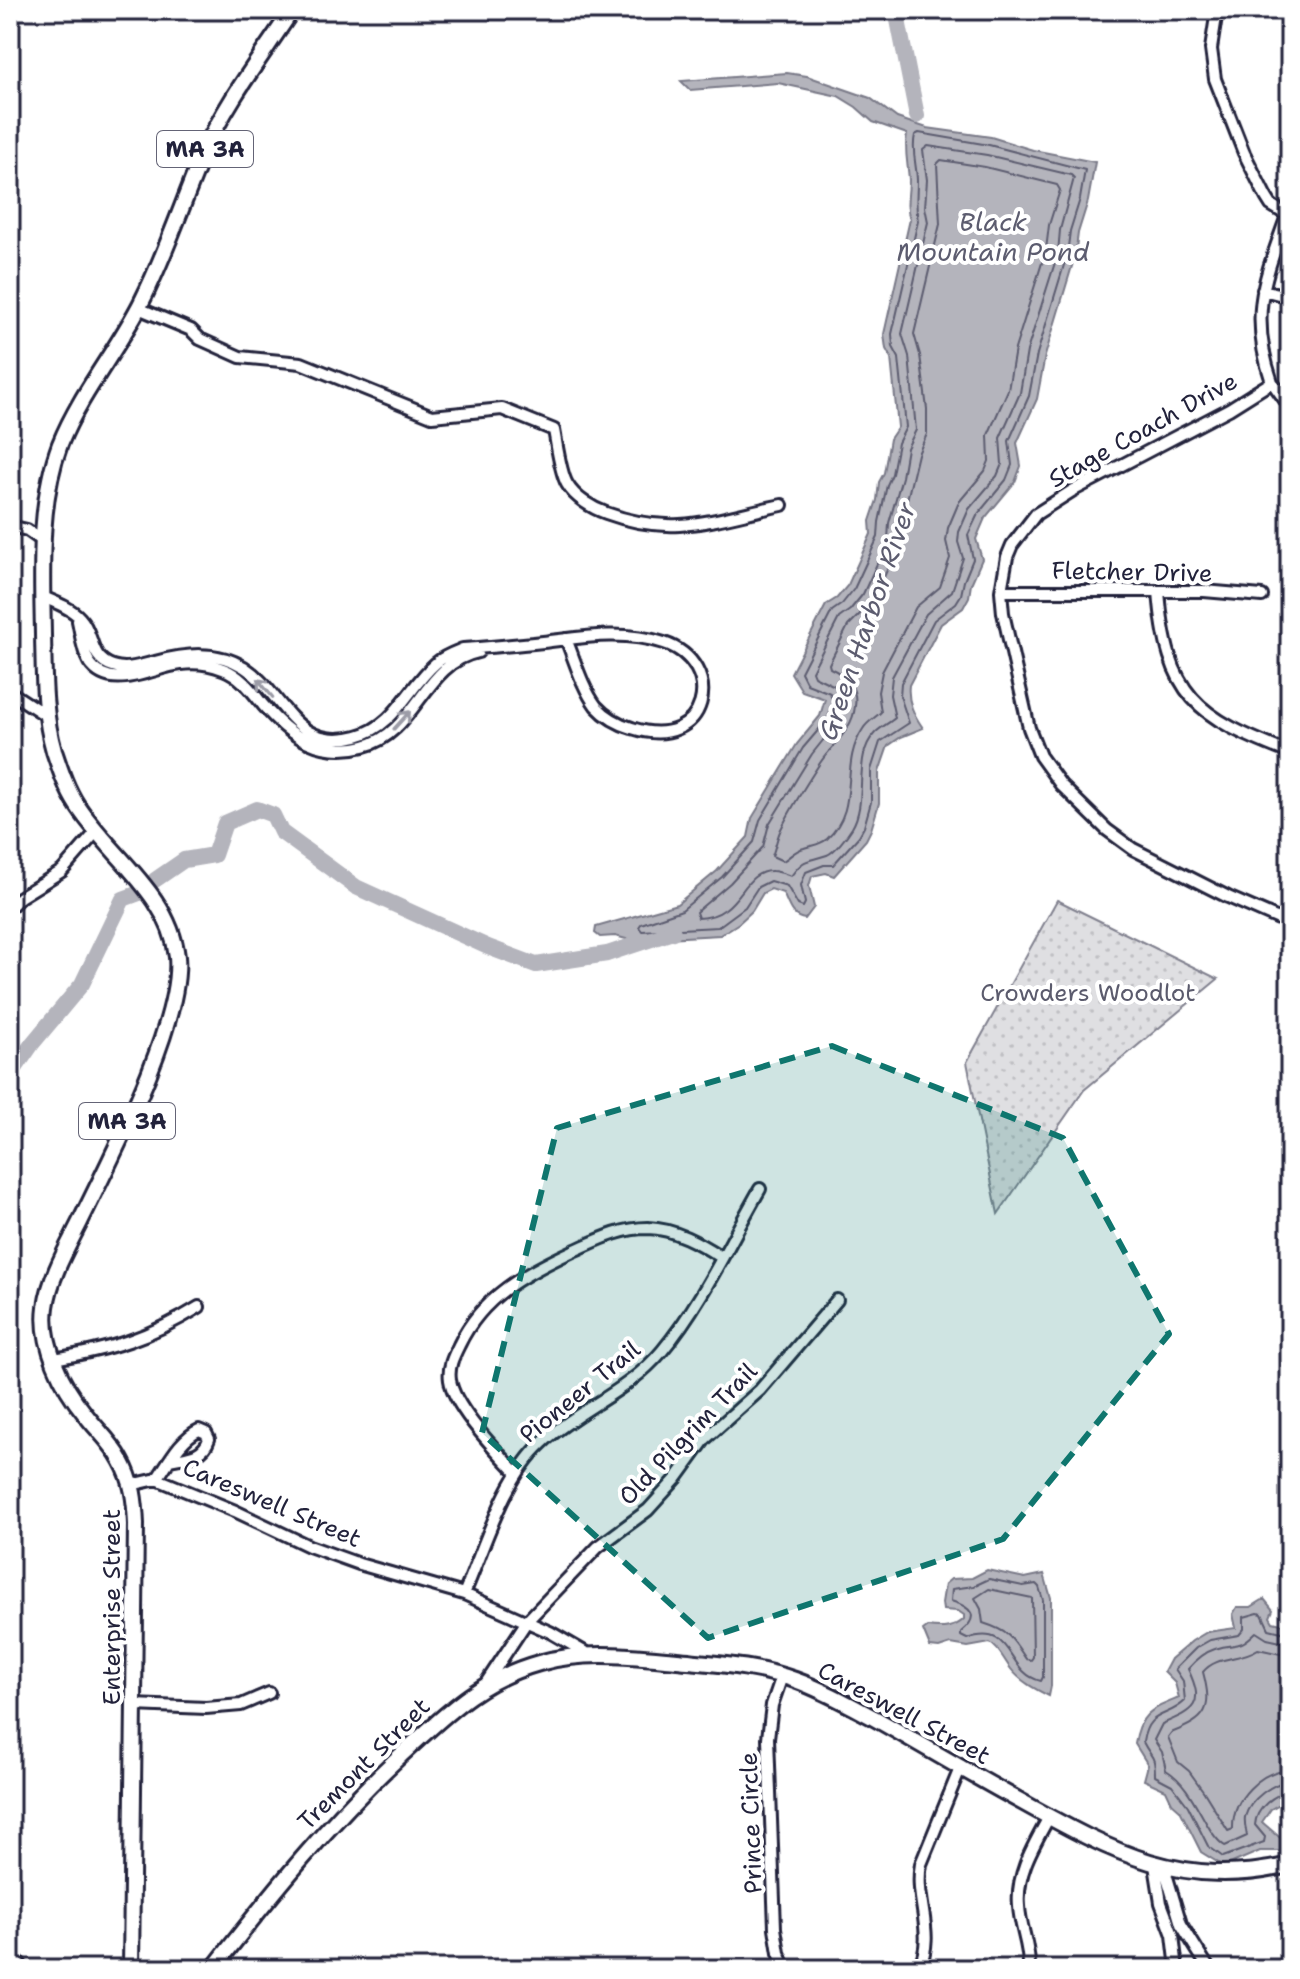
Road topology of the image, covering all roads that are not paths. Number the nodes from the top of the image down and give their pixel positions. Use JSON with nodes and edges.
{"nodes":[{"id":1,"x":292,"y":10,"type":"edge"},
{"id":2,"x":1217,"y":10,"type":"edge"},
{"id":3,"x":1289,"y":211,"type":"edge"},
{"id":4,"x":1263,"y":290,"type":"junction"},
{"id":5,"x":1290,"y":297,"type":"edge"},
{"id":6,"x":140,"y":304,"type":"junction"},
{"id":7,"x":1272,"y":382,"type":"junction"},
{"id":8,"x":1290,"y":407,"type":"edge"},
{"id":9,"x":782,"y":505,"type":"dead end"},
{"id":10,"x":10,"y":526,"type":"edge"},
{"id":11,"x":44,"y":542,"type":"junction"},
{"id":12,"x":1001,"y":591,"type":"junction"},
{"id":13,"x":1159,"y":591,"type":"junction"},
{"id":14,"x":1262,"y":596,"type":"dead end"},
{"id":15,"x":43,"y":597,"type":"junction"},
{"id":16,"x":566,"y":639,"type":"junction"},
{"id":17,"x":10,"y":692,"type":"edge"},
{"id":18,"x":47,"y":716,"type":"junction"},
{"id":19,"x":1290,"y":753,"type":"edge"},
{"id":20,"x":97,"y":831,"type":"junction"},
{"id":21,"x":10,"y":907,"type":"edge"},
{"id":22,"x":1290,"y":924,"type":"edge"},
{"id":23,"x":760,"y":1189,"type":"dead end"},
{"id":24,"x":721,"y":1257,"type":"junction"},
{"id":25,"x":837,"y":1300,"type":"dead end"},
{"id":26,"x":199,"y":1307,"type":"dead end"},
{"id":27,"x":54,"y":1359,"type":"junction"},
{"id":28,"x":170,"y":1460,"type":"dead end"},
{"id":29,"x":517,"y":1473,"type":"junction"},
{"id":30,"x":157,"y":1479,"type":"junction"},
{"id":31,"x":131,"y":1485,"type":"junction"},
{"id":32,"x":464,"y":1594,"type":"junction"},
{"id":33,"x":527,"y":1621,"type":"junction"},
{"id":34,"x":590,"y":1655,"type":"junction"},
{"id":35,"x":782,"y":1676,"type":"junction"},
{"id":36,"x":485,"y":1684,"type":"junction"},
{"id":37,"x":269,"y":1693,"type":"dead end"},
{"id":38,"x":134,"y":1705,"type":"junction"},
{"id":39,"x":961,"y":1766,"type":"junction"},
{"id":40,"x":1049,"y":1817,"type":"junction"},
{"id":41,"x":1290,"y":1865,"type":"edge"},
{"id":42,"x":1160,"y":1866,"type":"junction"},
{"id":43,"x":10,"y":1954,"type":"edge"},
{"id":44,"x":21,"y":1969,"type":"edge"},
{"id":45,"x":131,"y":1969,"type":"edge"},
{"id":46,"x":213,"y":1969,"type":"edge"},
{"id":47,"x":786,"y":1969,"type":"edge"},
{"id":48,"x":918,"y":1969,"type":"edge"},
{"id":49,"x":1029,"y":1969,"type":"edge"},
{"id":50,"x":1177,"y":1969,"type":"edge"},
{"id":51,"x":1209,"y":1969,"type":"edge"}],
"edges":[{"from":1,"to":6,"type":"main road","number":"MA 3A"},
{"from":2,"to":3,"type":"street"},
{"from":3,"to":4,"type":"street","name":"Stage Coach Drive"},
{"from":4,"to":5,"type":"street"},
{"from":4,"to":7,"type":"street","name":"Stage Coach Drive"},
{"from":6,"to":9,"type":"street"},
{"from":6,"to":11,"type":"main road","name":"Enterprise Street","number":"MA 3A"},
{"from":7,"to":8,"type":"street"},
{"from":7,"to":12,"type":"street","name":"Stage Coach Drive"},
{"from":10,"to":11,"type":"street"},
{"from":11,"to":15,"type":"main road","name":"Enterprise Street","number":"MA 3A"},
{"from":12,"to":13,"type":"street","name":"Fletcher Drive"},
{"from":12,"to":22,"type":"street","name":"Stage Coach Drive"},
{"from":13,"to":14,"type":"street","name":"Fletcher Drive"},
{"from":13,"to":19,"type":"street"},
{"from":15,"to":16,"type":"street"},
{"from":15,"to":18,"type":"main road","name":"Enterprise Street","number":"MA 3A"},
{"from":16,"to":16,"type":"street"},
{"from":17,"to":18,"type":"street"},
{"from":18,"to":20,"type":"main road","name":"Enterprise Street","number":"MA 3A"},
{"from":20,"to":21,"type":"street"},
{"from":20,"to":27,"type":"main road","name":"Enterprise Street","number":"MA 3A"},
{"from":23,"to":24,"type":"street","name":"Pioneer Trail"},
{"from":24,"to":29,"type":"street","name":"Pioneer Trail"},
{"from":24,"to":29,"type":"street"},
{"from":25,"to":33,"type":"street","name":"Old Pilgrim Trail"},
{"from":26,"to":27,"type":"street"},
{"from":27,"to":31,"type":"main road","name":"Enterprise Street","number":"MA 3A"},
{"from":28,"to":30,"type":"street"},
{"from":29,"to":32,"type":"street","name":"Pioneer Trail"},
{"from":30,"to":31,"type":"street","name":"Careswell Street"},
{"from":30,"to":32,"type":"street","name":"Careswell Street"},
{"from":31,"to":38,"type":"main road","name":"Enterprise Street","number":"MA 3A"},
{"from":32,"to":33,"type":"street","name":"Careswell Street"},
{"from":33,"to":34,"type":"street","name":"Careswell Street"},
{"from":33,"to":36,"type":"street","name":"Old Pilgrim Trail"},
{"from":34,"to":35,"type":"main road","name":"Careswell Street"},
{"from":34,"to":36,"type":"main road","name":"Tremont Street"},
{"from":35,"to":39,"type":"main road","name":"Careswell Street"},
{"from":35,"to":47,"type":"street","name":"Prince Circle"},
{"from":36,"to":46,"type":"main road","name":"Tremont Street"},
{"from":37,"to":38,"type":"street"},
{"from":38,"to":45,"type":"main road","name":"Enterprise Street","number":"MA 3A"},
{"from":39,"to":40,"type":"main road","name":"Careswell Street"},
{"from":39,"to":48,"type":"street"},
{"from":40,"to":42,"type":"main road","name":"Careswell Street"},
{"from":40,"to":49,"type":"street"},
{"from":41,"to":42,"type":"main road","name":"Careswell Street"},
{"from":42,"to":50,"type":"street"},
{"from":42,"to":51,"type":"street"},
{"from":43,"to":44,"type":"main road"}]}
